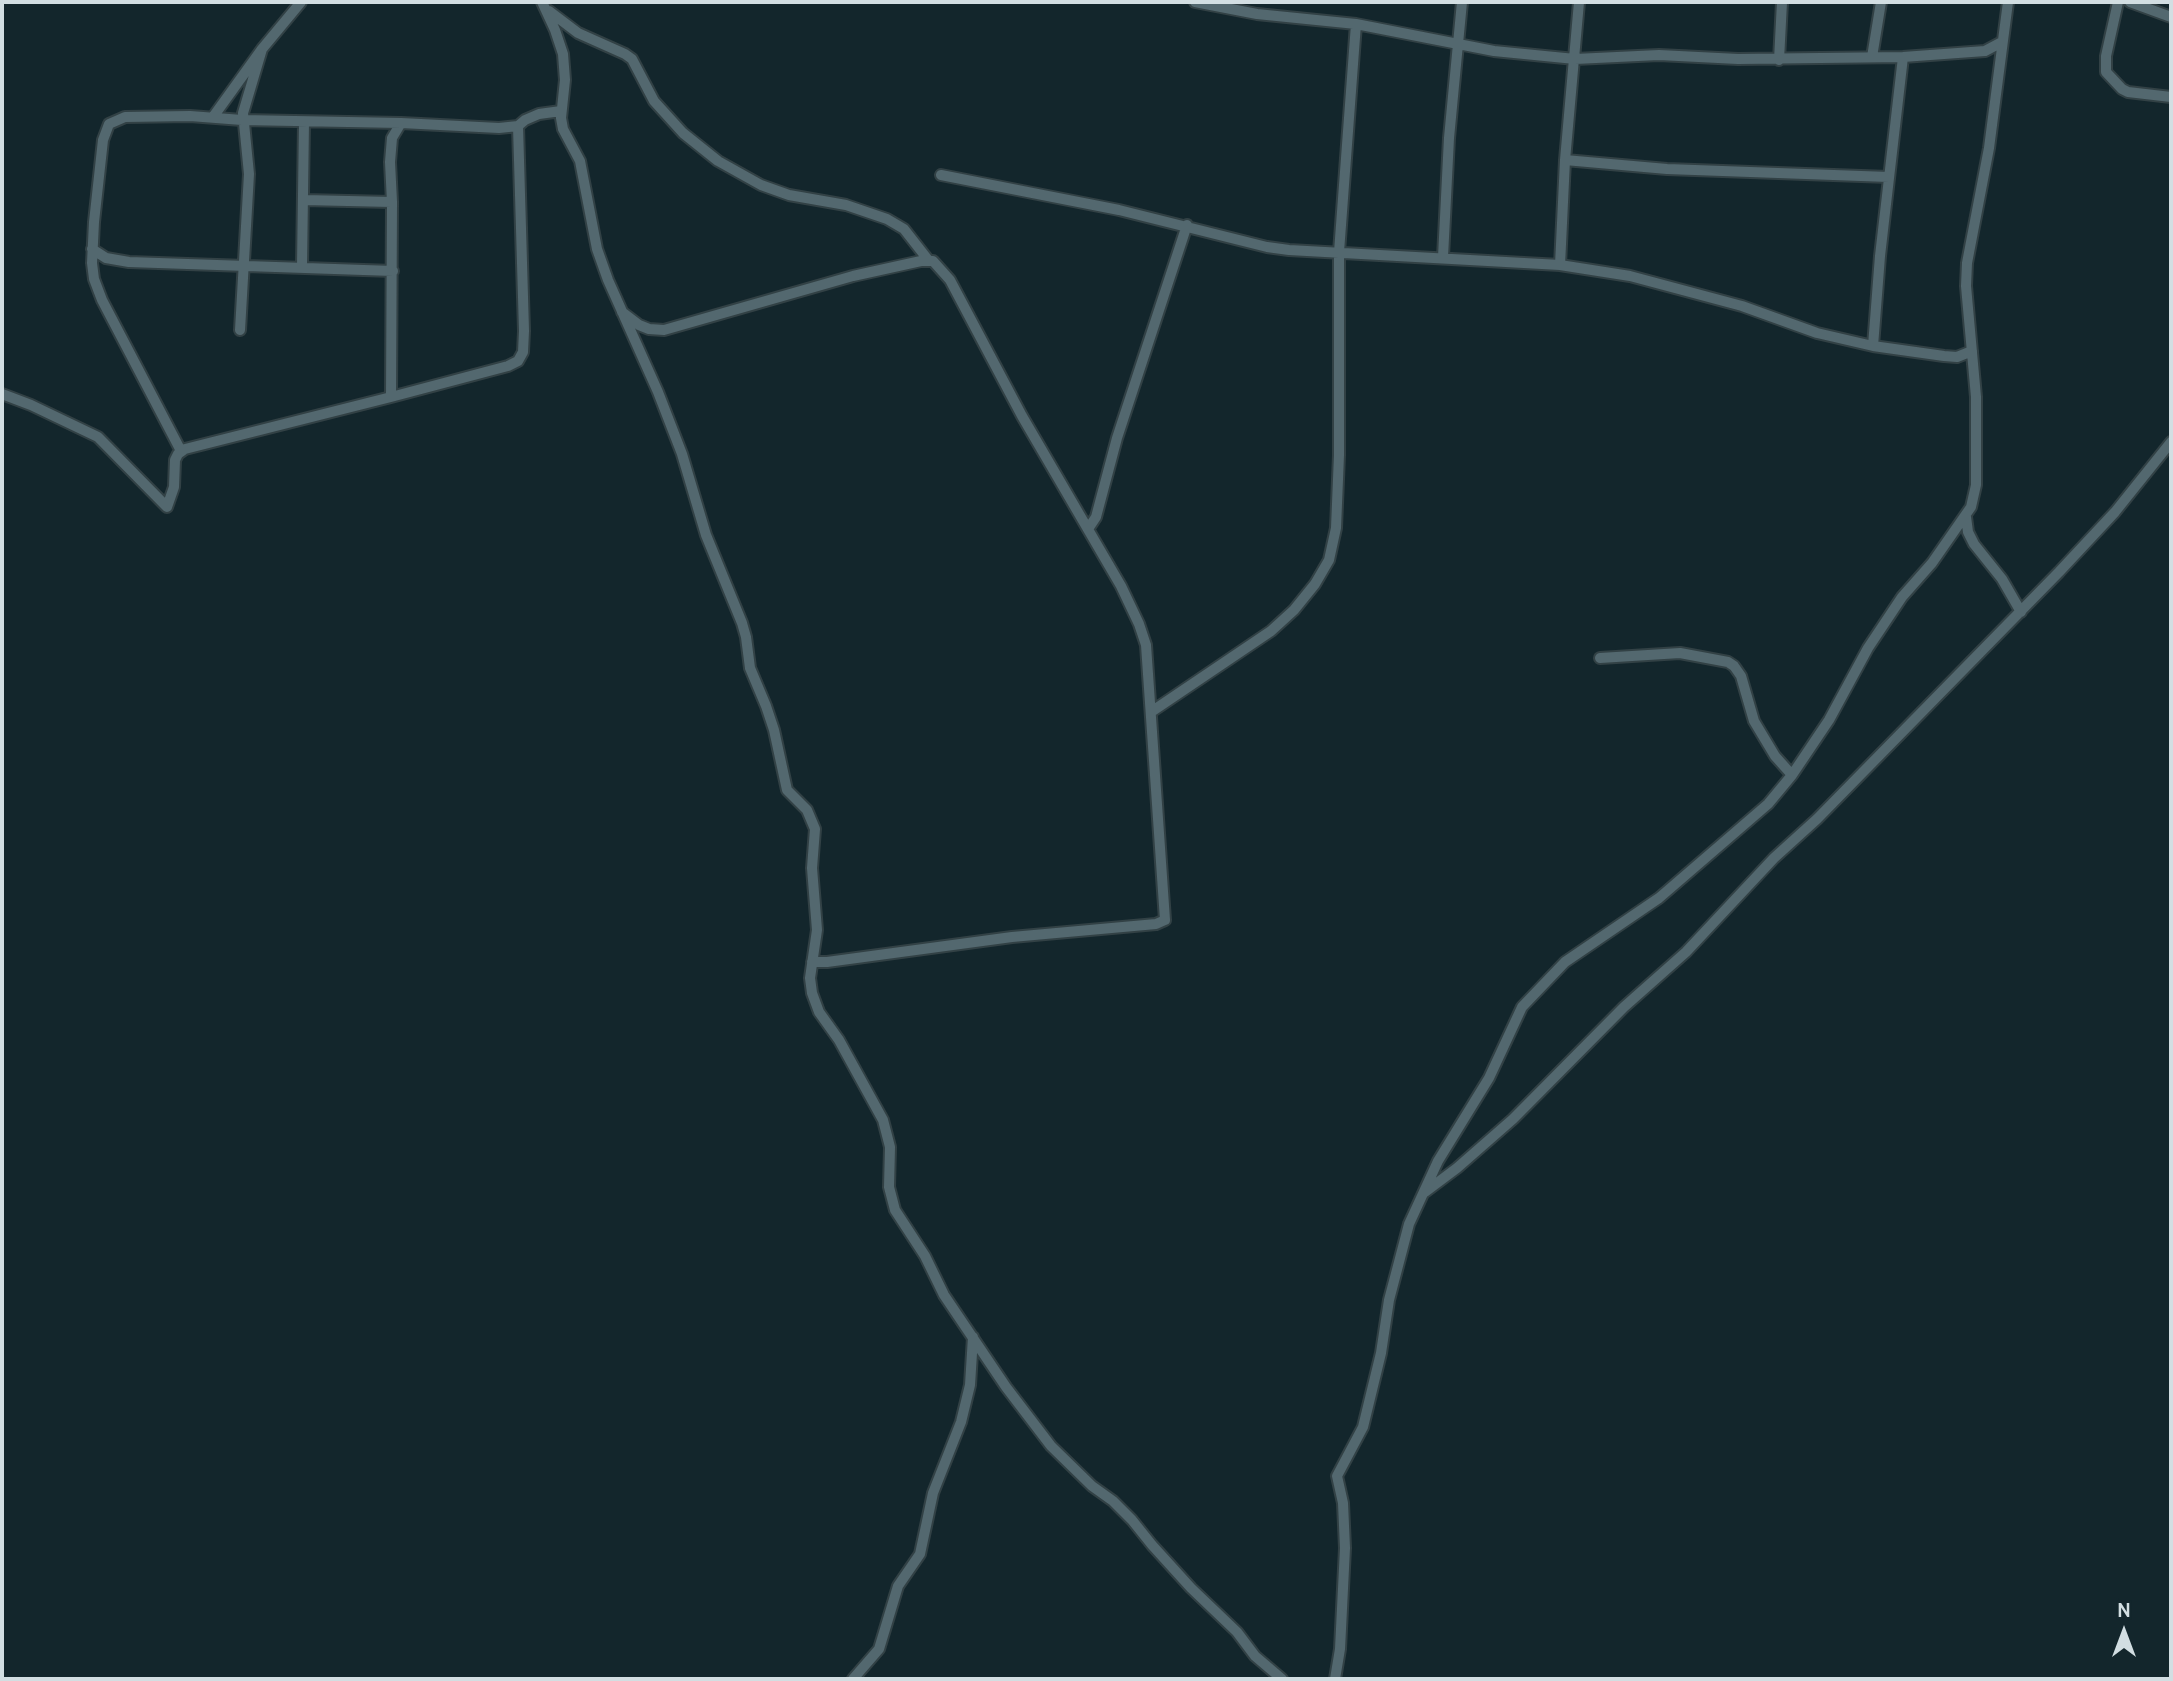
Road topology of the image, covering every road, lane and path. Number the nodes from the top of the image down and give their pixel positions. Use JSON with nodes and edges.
{"nodes":[{"id":1,"x":301,"y":2,"type":"edge"},
{"id":2,"x":1195,"y":2,"type":"edge"},
{"id":3,"x":1462,"y":2,"type":"edge"},
{"id":4,"x":1579,"y":2,"type":"edge"},
{"id":5,"x":1782,"y":2,"type":"edge"},
{"id":6,"x":1881,"y":2,"type":"edge"},
{"id":7,"x":2008,"y":2,"type":"edge"},
{"id":8,"x":2118,"y":2,"type":"edge"},
{"id":9,"x":2130,"y":2,"type":"edge"},
{"id":10,"x":542,"y":4,"type":"edge"},
{"id":11,"x":2171,"y":17,"type":"edge"},
{"id":12,"x":1356,"y":24,"type":"junction"},
{"id":13,"x":2003,"y":42,"type":"junction"},
{"id":14,"x":1459,"y":44,"type":"junction"},
{"id":15,"x":262,"y":49,"type":"junction"},
{"id":16,"x":1872,"y":57,"type":"junction"},
{"id":17,"x":1903,"y":57,"type":"junction"},
{"id":18,"x":1575,"y":59,"type":"junction"},
{"id":19,"x":1779,"y":60,"type":"junction"},
{"id":20,"x":2171,"y":97,"type":"edge"},
{"id":21,"x":561,"y":111,"type":"junction"},
{"id":22,"x":213,"y":117,"type":"junction"},
{"id":23,"x":242,"y":120,"type":"junction"},
{"id":24,"x":304,"y":122,"type":"junction"},
{"id":25,"x":401,"y":123,"type":"junction"},
{"id":26,"x":518,"y":126,"type":"junction"},
{"id":27,"x":1565,"y":160,"type":"junction"},
{"id":28,"x":941,"y":175,"type":"dead end"},
{"id":29,"x":1889,"y":177,"type":"junction"},
{"id":30,"x":304,"y":200,"type":"junction"},
{"id":31,"x":392,"y":202,"type":"junction"},
{"id":32,"x":1187,"y":225,"type":"junction"},
{"id":33,"x":92,"y":249,"type":"junction"},
{"id":34,"x":1339,"y":252,"type":"junction"},
{"id":35,"x":1443,"y":257,"type":"junction"},
{"id":36,"x":929,"y":261,"type":"junction"},
{"id":37,"x":244,"y":264,"type":"junction"},
{"id":38,"x":1559,"y":265,"type":"junction"},
{"id":39,"x":302,"y":266,"type":"junction"},
{"id":40,"x":393,"y":271,"type":"junction"},
{"id":41,"x":620,"y":310,"type":"junction"},
{"id":42,"x":240,"y":330,"type":"dead end"},
{"id":43,"x":1873,"y":346,"type":"junction"},
{"id":44,"x":1972,"y":351,"type":"junction"},
{"id":45,"x":2,"y":394,"type":"edge"},
{"id":46,"x":391,"y":397,"type":"junction"},
{"id":47,"x":2171,"y":442,"type":"edge"},
{"id":48,"x":181,"y":451,"type":"junction"},
{"id":49,"x":1966,"y":517,"type":"junction"},
{"id":50,"x":1088,"y":529,"type":"junction"},
{"id":51,"x":2021,"y":612,"type":"junction"},
{"id":52,"x":1600,"y":658,"type":"dead end"},
{"id":53,"x":1151,"y":712,"type":"junction"},
{"id":54,"x":1792,"y":775,"type":"junction"},
{"id":55,"x":811,"y":962,"type":"junction"},
{"id":56,"x":1422,"y":1193,"type":"junction"},
{"id":57,"x":973,"y":1337,"type":"junction"},
{"id":58,"x":853,"y":1679,"type":"edge"},
{"id":59,"x":1282,"y":1679,"type":"edge"},
{"id":60,"x":1335,"y":1679,"type":"edge"}],
"edges":[{"from":1,"to":15,"type":"street"},
{"from":2,"to":12,"type":"street"},
{"from":3,"to":14,"type":"street"},
{"from":4,"to":18,"type":"street"},
{"from":5,"to":19,"type":"street"},
{"from":6,"to":16,"type":"street"},
{"from":7,"to":13,"type":"street"},
{"from":8,"to":20,"type":"street"},
{"from":9,"to":11,"type":"street"},
{"from":10,"to":21,"type":"street"},
{"from":10,"to":36,"type":"street"},
{"from":12,"to":14,"type":"street"},
{"from":12,"to":34,"type":"street"},
{"from":13,"to":17,"type":"street"},
{"from":13,"to":44,"type":"street"},
{"from":14,"to":18,"type":"street"},
{"from":14,"to":35,"type":"street"},
{"from":15,"to":22,"type":"street"},
{"from":15,"to":23,"type":"street"},
{"from":16,"to":17,"type":"street"},
{"from":16,"to":19,"type":"street"},
{"from":17,"to":29,"type":"street"},
{"from":18,"to":19,"type":"street"},
{"from":18,"to":27,"type":"street"},
{"from":21,"to":26,"type":"street"},
{"from":21,"to":41,"type":"street"},
{"from":22,"to":23,"type":"street"},
{"from":22,"to":33,"type":"street"},
{"from":23,"to":24,"type":"street"},
{"from":23,"to":37,"type":"street"},
{"from":24,"to":25,"type":"street"},
{"from":24,"to":30,"type":"street"},
{"from":25,"to":26,"type":"street"},
{"from":25,"to":31,"type":"street"},
{"from":26,"to":46,"type":"street"},
{"from":27,"to":29,"type":"street"},
{"from":27,"to":38,"type":"street"},
{"from":28,"to":32,"type":"street"},
{"from":29,"to":43,"type":"street"},
{"from":30,"to":31,"type":"street"},
{"from":30,"to":39,"type":"street"},
{"from":31,"to":40,"type":"street"},
{"from":32,"to":34,"type":"street"},
{"from":32,"to":50,"type":"street"},
{"from":33,"to":37,"type":"street"},
{"from":33,"to":48,"type":"street"},
{"from":34,"to":35,"type":"street"},
{"from":34,"to":53,"type":"street"},
{"from":35,"to":38,"type":"street"},
{"from":36,"to":41,"type":"street"},
{"from":36,"to":50,"type":"street"},
{"from":37,"to":39,"type":"street"},
{"from":37,"to":42,"type":"street"},
{"from":38,"to":43,"type":"street"},
{"from":39,"to":40,"type":"street"},
{"from":40,"to":46,"type":"street"},
{"from":41,"to":55,"type":"street"},
{"from":43,"to":44,"type":"street"},
{"from":44,"to":49,"type":"street"},
{"from":45,"to":48,"type":"street"},
{"from":46,"to":48,"type":"street"},
{"from":47,"to":51,"type":"street"},
{"from":49,"to":51,"type":"street"},
{"from":49,"to":54,"type":"street"},
{"from":50,"to":53,"type":"street"},
{"from":51,"to":56,"type":"street"},
{"from":52,"to":54,"type":"street"},
{"from":53,"to":55,"type":"street"},
{"from":54,"to":56,"type":"street"},
{"from":55,"to":57,"type":"street"},
{"from":56,"to":60,"type":"street"},
{"from":57,"to":58,"type":"street"},
{"from":57,"to":59,"type":"street"}]}
